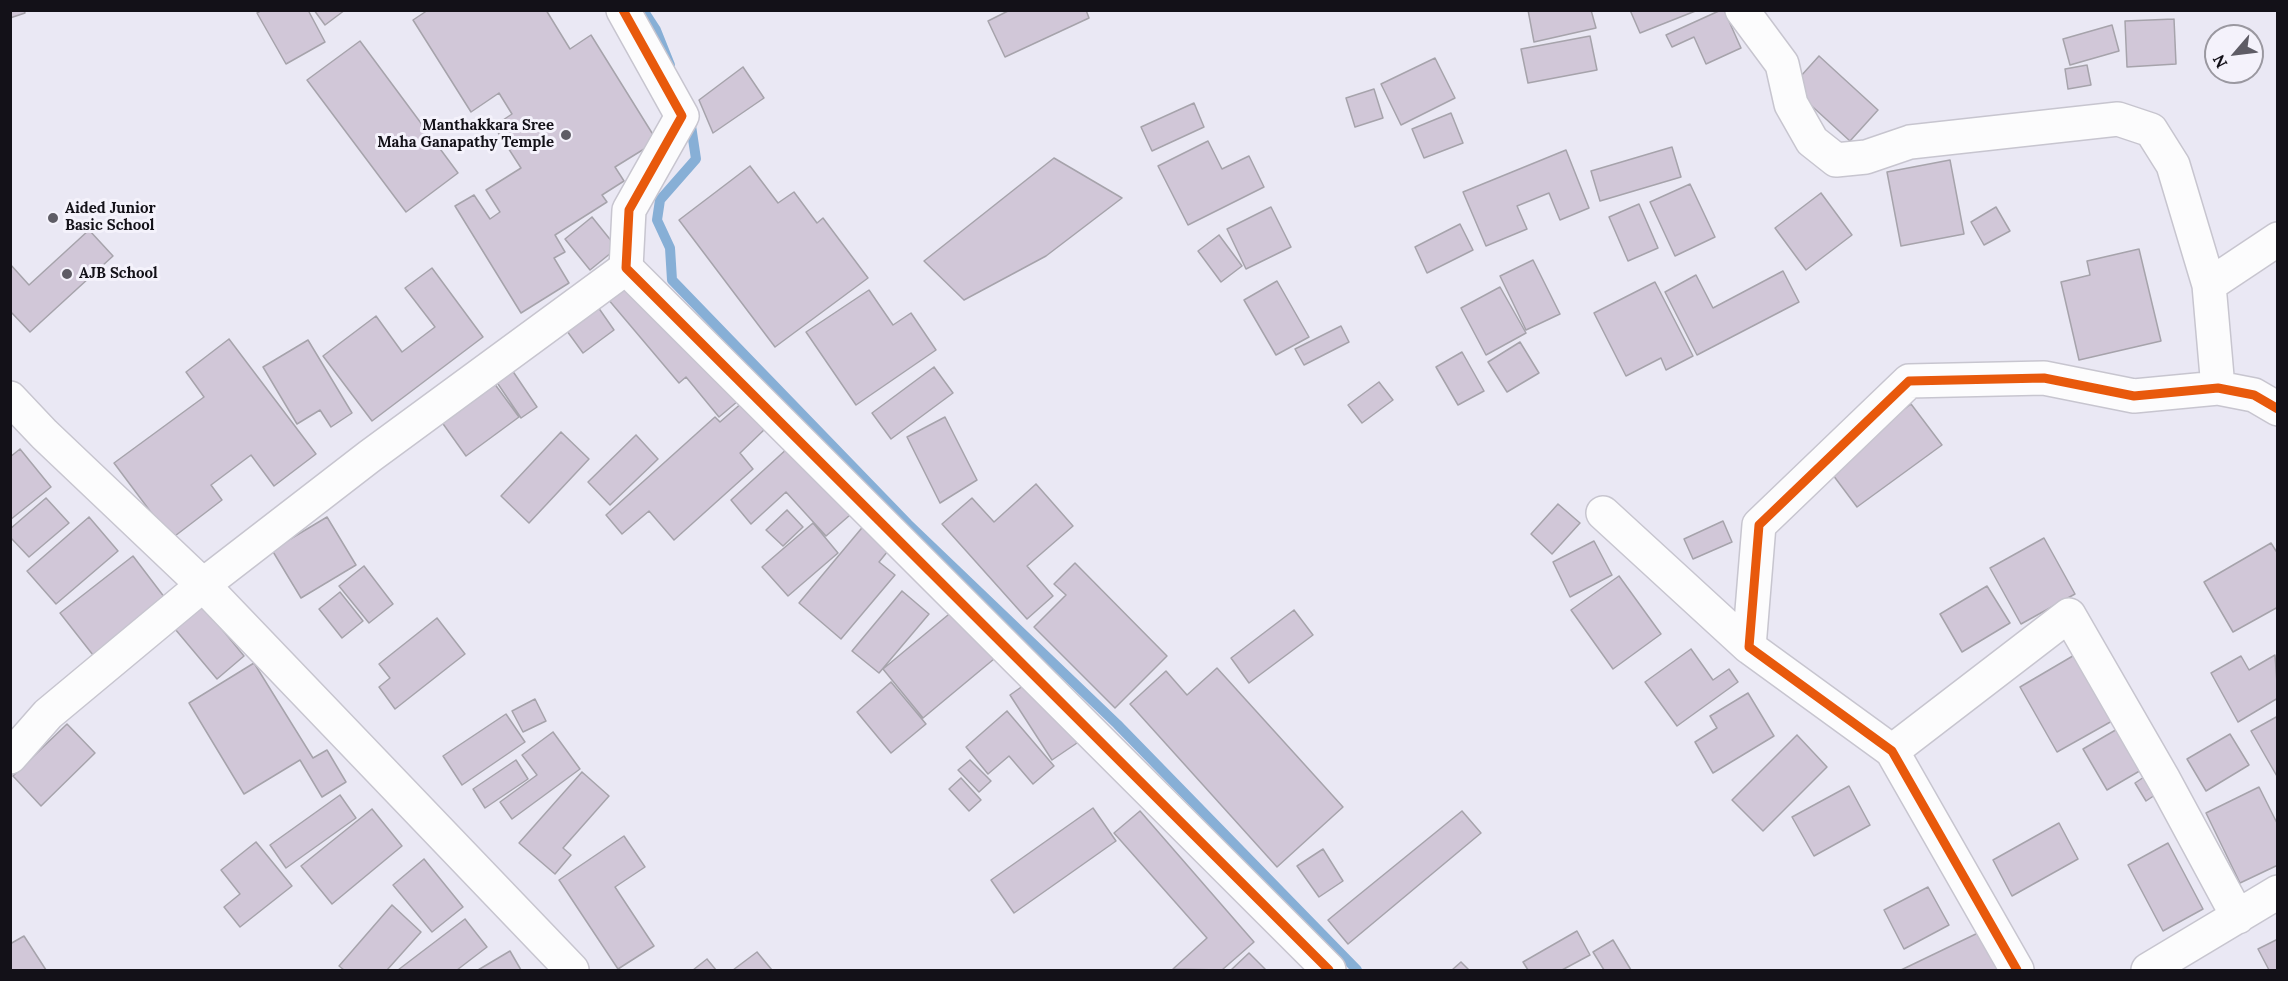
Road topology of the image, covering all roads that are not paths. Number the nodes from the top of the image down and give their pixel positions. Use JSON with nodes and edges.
{"nodes":[{"id":1,"x":623,"y":10,"type":"edge"},
{"id":2,"x":1742,"y":10,"type":"edge"},
{"id":3,"x":2277,"y":239,"type":"edge"},
{"id":4,"x":626,"y":268,"type":"junction"},
{"id":5,"x":2209,"y":285,"type":"junction"},
{"id":6,"x":2218,"y":388,"type":"junction"},
{"id":7,"x":10,"y":398,"type":"edge"},
{"id":8,"x":2277,"y":409,"type":"edge"},
{"id":9,"x":1603,"y":513,"type":"dead end"},
{"id":10,"x":203,"y":585,"type":"junction"},
{"id":11,"x":1749,"y":647,"type":"junction"},
{"id":12,"x":1892,"y":751,"type":"junction"},
{"id":13,"x":10,"y":757,"type":"edge"},
{"id":14,"x":2277,"y":892,"type":"edge"},
{"id":15,"x":2238,"y":917,"type":"junction"},
{"id":16,"x":572,"y":970,"type":"edge"},
{"id":17,"x":1329,"y":970,"type":"edge"},
{"id":18,"x":2017,"y":970,"type":"edge"},
{"id":19,"x":2148,"y":970,"type":"edge"}],
"edges":[{"from":1,"to":4,"type":"street"},
{"from":2,"to":5,"type":"street"},
{"from":3,"to":5,"type":"street"},
{"from":4,"to":10,"type":"street"},
{"from":4,"to":17,"type":"street"},
{"from":5,"to":6,"type":"street"},
{"from":6,"to":8,"type":"street"},
{"from":6,"to":11,"type":"street"},
{"from":7,"to":10,"type":"street"},
{"from":9,"to":11,"type":"street"},
{"from":10,"to":13,"type":"street"},
{"from":10,"to":16,"type":"street"},
{"from":11,"to":12,"type":"street"},
{"from":12,"to":15,"type":"street"},
{"from":12,"to":18,"type":"street"},
{"from":14,"to":15,"type":"street"},
{"from":15,"to":19,"type":"street"}]}
